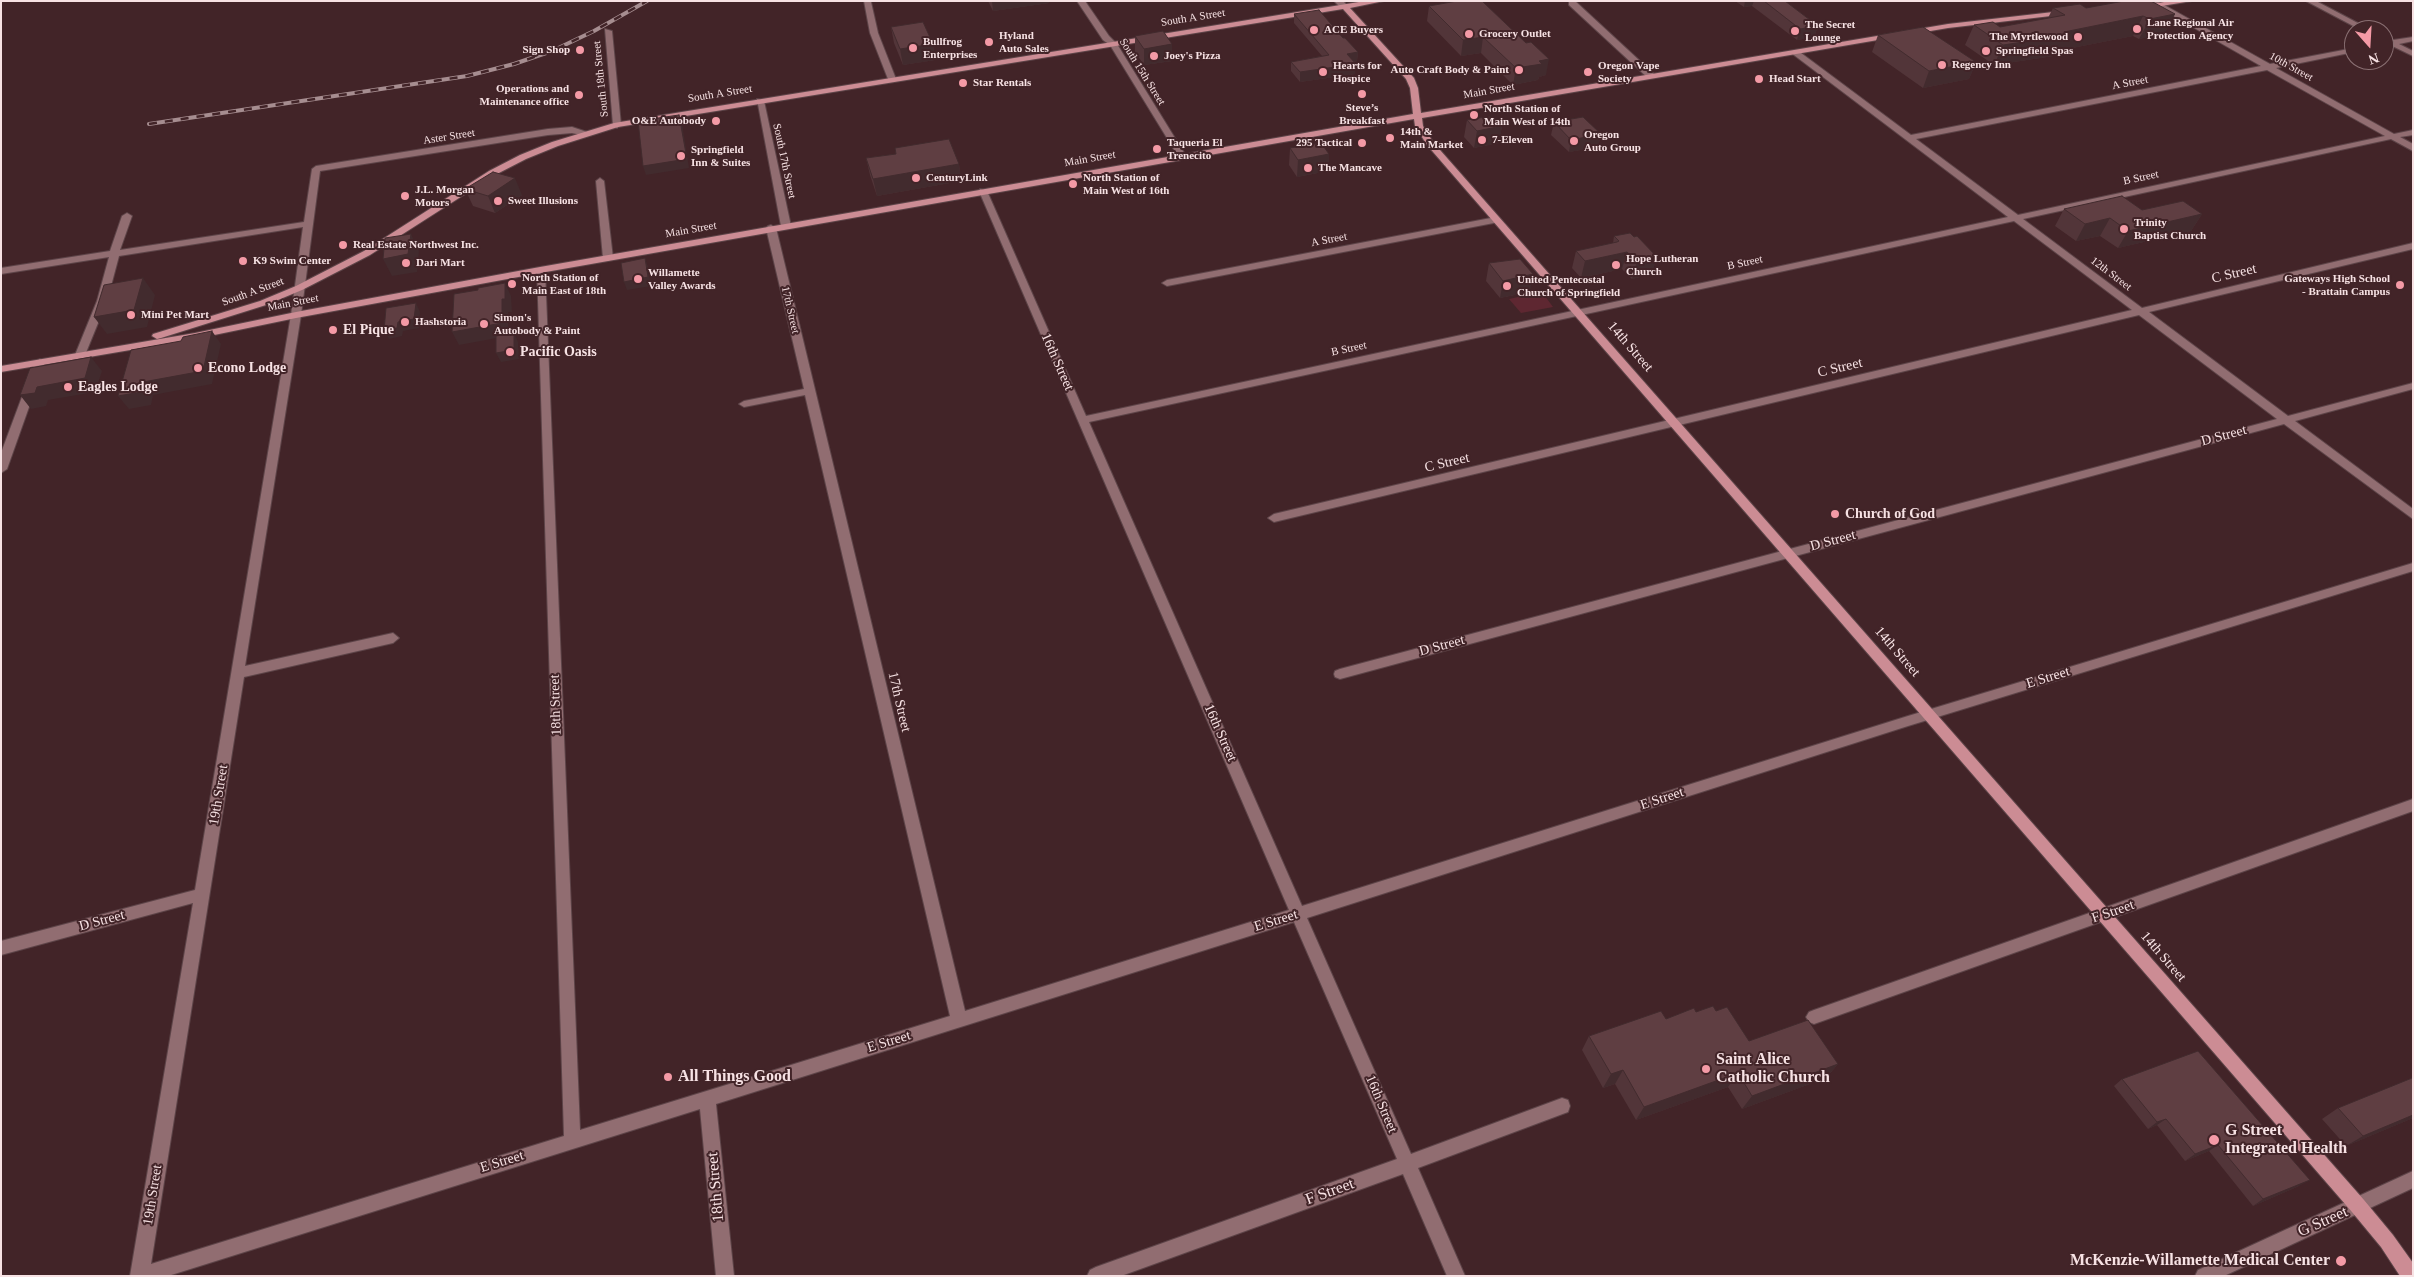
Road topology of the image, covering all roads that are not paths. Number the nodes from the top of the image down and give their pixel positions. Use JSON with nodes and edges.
{"nodes":[{"id":1,"x":1081,"y":1,"type":"edge"},
{"id":2,"x":1380,"y":1,"type":"edge"},
{"id":3,"x":2188,"y":1,"type":"edge"},
{"id":4,"x":2310,"y":1,"type":"edge"},
{"id":5,"x":866,"y":2,"type":"edge"},
{"id":6,"x":1572,"y":3,"type":"dead end"},
{"id":7,"x":1342,"y":4,"type":"edge"},
{"id":8,"x":2155,"y":4,"type":"edge"},
{"id":9,"x":2130,"y":8,"type":"edge"},
{"id":10,"x":2075,"y":12,"type":"edge"},
{"id":11,"x":2347,"y":20,"type":"edge"},
{"id":12,"x":608,"y":31,"type":"dead end"},
{"id":13,"x":2413,"y":39,"type":"edge"},
{"id":14,"x":2394,"y":43,"type":"edge"},
{"id":15,"x":1113,"y":44,"type":"junction"},
{"id":16,"x":2394,"y":46,"type":"edge"},
{"id":17,"x":1794,"y":52,"type":"junction"},
{"id":18,"x":2344,"y":52,"type":"edge"},
{"id":19,"x":2413,"y":54,"type":"edge"},
{"id":20,"x":2269,"y":68,"type":"junction"},
{"id":21,"x":1651,"y":76,"type":"junction"},
{"id":22,"x":892,"y":78,"type":"junction"},
{"id":23,"x":760,"y":101,"type":"junction"},
{"id":24,"x":1417,"y":116,"type":"junction"},
{"id":25,"x":617,"y":125,"type":"junction"},
{"id":26,"x":2413,"y":132,"type":"edge"},
{"id":27,"x":586,"y":133,"type":"junction"},
{"id":28,"x":2392,"y":136,"type":"junction"},
{"id":29,"x":1910,"y":138,"type":"junction"},
{"id":30,"x":2413,"y":148,"type":"edge"},
{"id":31,"x":1182,"y":156,"type":"junction"},
{"id":32,"x":316,"y":169,"type":"joint"},
{"id":33,"x":600,"y":181,"type":"dead end"},
{"id":34,"x":983,"y":191,"type":"junction"},
{"id":35,"x":127,"y":216,"type":"dead end"},
{"id":36,"x":2015,"y":218,"type":"junction"},
{"id":37,"x":1496,"y":220,"type":"junction"},
{"id":38,"x":308,"y":224,"type":"junction"},
{"id":39,"x":786,"y":226,"type":"junction"},
{"id":40,"x":771,"y":228,"type":"junction"},
{"id":41,"x":2413,"y":246,"type":"edge"},
{"id":42,"x":115,"y":254,"type":"junction"},
{"id":43,"x":608,"y":258,"type":"junction"},
{"id":44,"x":540,"y":270,"type":"junction"},
{"id":45,"x":1,"y":271,"type":"edge"},
{"id":46,"x":1167,"y":283,"type":"dead end"},
{"id":47,"x":299,"y":288,"type":"junction"},
{"id":48,"x":2139,"y":311,"type":"junction"},
{"id":49,"x":1576,"y":312,"type":"junction"},
{"id":50,"x":296,"y":315,"type":"junction"},
{"id":51,"x":107,"y":350,"type":"junction"},
{"id":52,"x":80,"y":355,"type":"junction"},
{"id":53,"x":40,"y":362,"type":"junction"},
{"id":54,"x":1,"y":369,"type":"edge"},
{"id":55,"x":2413,"y":386,"type":"edge"},
{"id":56,"x":810,"y":391,"type":"junction"},
{"id":57,"x":744,"y":404,"type":"dead end"},
{"id":58,"x":1083,"y":420,"type":"junction"},
{"id":59,"x":2286,"y":420,"type":"junction"},
{"id":60,"x":1673,"y":422,"type":"junction"},
{"id":61,"x":1,"y":469,"type":"edge"},
{"id":62,"x":2413,"y":515,"type":"edge"},
{"id":63,"x":1274,"y":518,"type":"dead end"},
{"id":64,"x":1787,"y":554,"type":"junction"},
{"id":65,"x":2413,"y":567,"type":"edge"},
{"id":66,"x":393,"y":638,"type":"dead end"},
{"id":67,"x":238,"y":673,"type":"junction"},
{"id":68,"x":1340,"y":674,"type":"dead end"},
{"id":69,"x":1928,"y":715,"type":"junction"},
{"id":70,"x":2413,"y":805,"type":"edge"},
{"id":71,"x":203,"y":894,"type":"junction"},
{"id":72,"x":1299,"y":914,"type":"junction"},
{"id":73,"x":2104,"y":915,"type":"junction"},
{"id":74,"x":1,"y":948,"type":"edge"},
{"id":75,"x":1814,"y":1017,"type":"dead end"},
{"id":76,"x":959,"y":1020,"type":"junction"},
{"id":77,"x":707,"y":1099,"type":"junction"},
{"id":78,"x":1562,"y":1106,"type":"dead end"},
{"id":79,"x":572,"y":1141,"type":"junction"},
{"id":80,"x":1407,"y":1164,"type":"junction"},
{"id":81,"x":2413,"y":1179,"type":"edge"},
{"id":82,"x":2358,"y":1206,"type":"junction"},
{"id":83,"x":139,"y":1276,"type":"edge"},
{"id":84,"x":725,"y":1276,"type":"edge"},
{"id":85,"x":1096,"y":1276,"type":"edge"},
{"id":86,"x":1456,"y":1276,"type":"edge"},
{"id":87,"x":2204,"y":1276,"type":"edge"},
{"id":88,"x":2411,"y":1276,"type":"edge"}],
"edges":[{"from":1,"to":15,"type":"street","name":"South 15th Street"},
{"from":2,"to":7,"type":"main road","name":"South A Street"},
{"from":3,"to":8,"type":"main road"},
{"from":4,"to":11,"type":"street"},
{"from":5,"to":22,"type":"street"},
{"from":6,"to":21,"type":"street"},
{"from":7,"to":15,"type":"main road","name":"South A Street"},
{"from":7,"to":24,"type":"main road","name":"14th Street"},
{"from":8,"to":9,"type":"main road"},
{"from":8,"to":20,"type":"street","name":"10th Street"},
{"from":10,"to":17,"type":"main road","name":"Main Street"},
{"from":12,"to":25,"type":"street","name":"South 18th Street"},
{"from":13,"to":14,"type":"street"},
{"from":15,"to":22,"type":"main road","name":"South A Street"},
{"from":15,"to":31,"type":"street","name":"South 15th Street"},
{"from":16,"to":19,"type":"street"},
{"from":17,"to":21,"type":"main road","name":"Main Street"},
{"from":17,"to":29,"type":"street","name":"12th Street"},
{"from":18,"to":20,"type":"street","name":"A Street"},
{"from":20,"to":28,"type":"street","name":"10th Street"},
{"from":20,"to":29,"type":"street","name":"A Street"},
{"from":21,"to":24,"type":"main road","name":"Main Street"},
{"from":22,"to":23,"type":"main road","name":"South A Street"},
{"from":23,"to":25,"type":"main road","name":"South A Street"},
{"from":23,"to":39,"type":"street","name":"South 17th Street"},
{"from":24,"to":31,"type":"main road","name":"Main Street"},
{"from":24,"to":37,"type":"main road","name":"14th Street"},
{"from":25,"to":27,"type":"main road","name":"South A Street"},
{"from":26,"to":28,"type":"street","name":"B Street"},
{"from":27,"to":32,"type":"street","name":"Aster Street"},
{"from":27,"to":47,"type":"main road","name":"South A Street"},
{"from":28,"to":30,"type":"street","name":"10th Street"},
{"from":28,"to":36,"type":"street","name":"B Street"},
{"from":29,"to":36,"type":"street","name":"12th Street"},
{"from":31,"to":34,"type":"main road","name":"Main Street"},
{"from":32,"to":38,"type":"street","name":"19th Street"},
{"from":33,"to":43,"type":"street"},
{"from":34,"to":39,"type":"main road","name":"Main Street"},
{"from":34,"to":58,"type":"street","name":"16th Street"},
{"from":35,"to":42,"type":"street"},
{"from":36,"to":48,"type":"street","name":"12th Street"},
{"from":36,"to":49,"type":"street","name":"B Street"},
{"from":37,"to":46,"type":"street","name":"A Street"},
{"from":37,"to":49,"type":"main road","name":"14th Street"},
{"from":38,"to":42,"type":"street"},
{"from":38,"to":47,"type":"street","name":"19th Street"},
{"from":39,"to":40,"type":"main road","name":"Main Street"},
{"from":40,"to":43,"type":"main road","name":"Main Street"},
{"from":40,"to":56,"type":"street","name":"17th Street"},
{"from":41,"to":48,"type":"street","name":"C Street"},
{"from":42,"to":45,"type":"street"},
{"from":42,"to":52,"type":"street"},
{"from":43,"to":44,"type":"main road","name":"Main Street"},
{"from":44,"to":50,"type":"main road","name":"Main Street"},
{"from":44,"to":79,"type":"street","name":"18th Street"},
{"from":47,"to":50,"type":"street","name":"19th Street"},
{"from":47,"to":51,"type":"main road","name":"South A Street"},
{"from":48,"to":59,"type":"street","name":"12th Street"},
{"from":48,"to":60,"type":"street","name":"C Street"},
{"from":49,"to":58,"type":"street","name":"B Street"},
{"from":49,"to":60,"type":"main road","name":"14th Street"},
{"from":50,"to":51,"type":"main road","name":"Main Street"},
{"from":50,"to":67,"type":"street","name":"19th Street"},
{"from":51,"to":52,"type":"main road","name":"Main Street"},
{"from":52,"to":53,"type":"main road","name":"Main Street"},
{"from":53,"to":54,"type":"main road","name":"Main Street"},
{"from":53,"to":61,"type":"street"},
{"from":55,"to":59,"type":"street","name":"D Street"},
{"from":56,"to":57,"type":"street"},
{"from":56,"to":76,"type":"street","name":"17th Street"},
{"from":58,"to":72,"type":"street","name":"16th Street"},
{"from":59,"to":62,"type":"street","name":"12th Street"},
{"from":59,"to":64,"type":"street","name":"D Street"},
{"from":60,"to":63,"type":"street","name":"C Street"},
{"from":60,"to":64,"type":"main road","name":"14th Street"},
{"from":64,"to":68,"type":"street","name":"D Street"},
{"from":64,"to":69,"type":"main road","name":"14th Street"},
{"from":65,"to":69,"type":"street","name":"E Street"},
{"from":66,"to":67,"type":"street"},
{"from":67,"to":71,"type":"street","name":"19th Street"},
{"from":69,"to":72,"type":"street","name":"E Street"},
{"from":69,"to":73,"type":"main road","name":"14th Street"},
{"from":70,"to":73,"type":"street","name":"F Street"},
{"from":71,"to":74,"type":"street","name":"D Street"},
{"from":71,"to":83,"type":"street","name":"19th Street"},
{"from":72,"to":76,"type":"street","name":"E Street"},
{"from":72,"to":80,"type":"street","name":"16th Street"},
{"from":73,"to":75,"type":"street","name":"F Street"},
{"from":73,"to":82,"type":"main road","name":"14th Street"},
{"from":76,"to":77,"type":"street","name":"E Street"},
{"from":77,"to":79,"type":"street","name":"E Street"},
{"from":77,"to":84,"type":"street","name":"18th Street"},
{"from":78,"to":80,"type":"street","name":"F Street"},
{"from":79,"to":83,"type":"street","name":"E Street"},
{"from":80,"to":85,"type":"street","name":"F Street"},
{"from":80,"to":86,"type":"street","name":"16th Street"},
{"from":81,"to":82,"type":"street","name":"G Street"},
{"from":82,"to":87,"type":"street","name":"G Street"},
{"from":82,"to":88,"type":"main road","name":"14th Street"}]}
